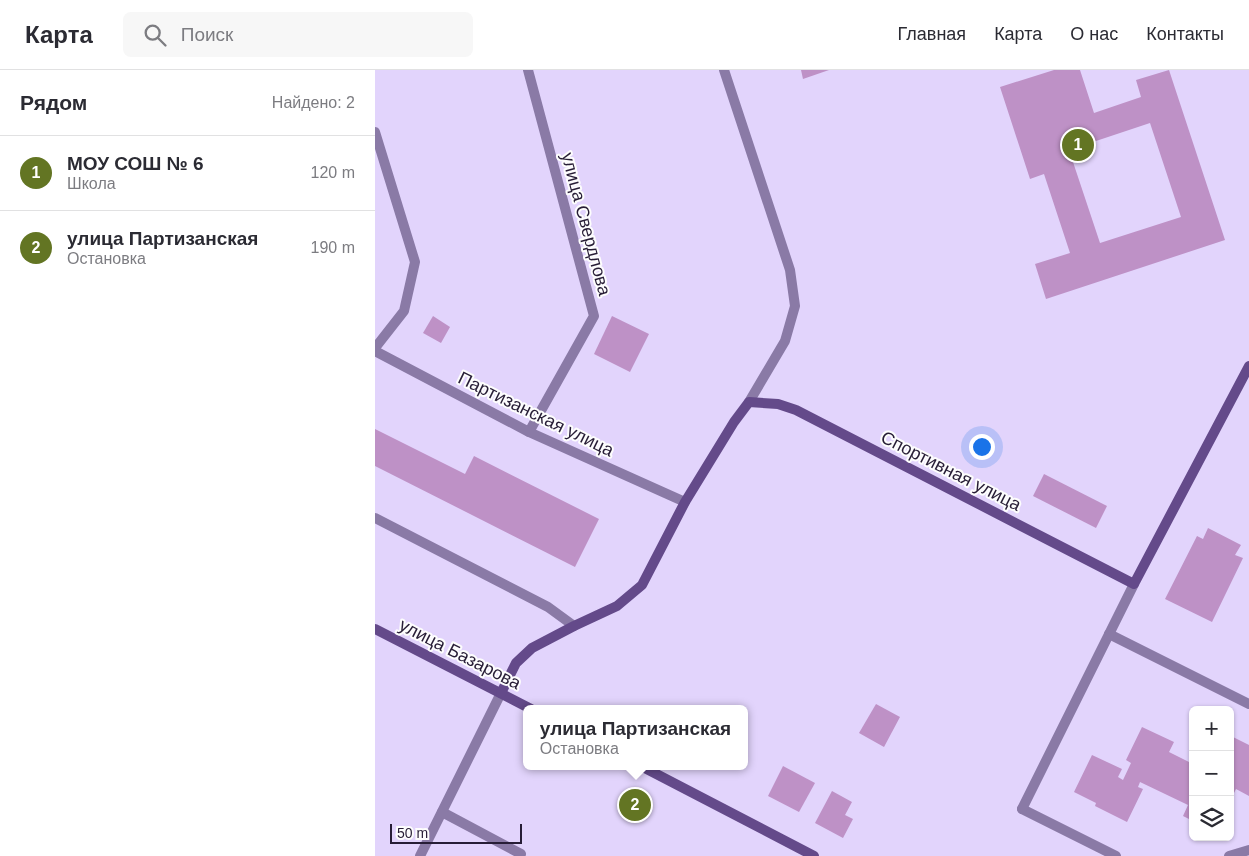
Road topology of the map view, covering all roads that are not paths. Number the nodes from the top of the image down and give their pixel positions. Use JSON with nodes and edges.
{"nodes":[{"id":1,"x":528,"y":70,"type":"edge"},
{"id":2,"x":724,"y":70,"type":"edge"},
{"id":3,"x":375,"y":132,"type":"edge"},
{"id":4,"x":375,"y":350,"type":"edge"},
{"id":5,"x":1249,"y":366,"type":"edge"},
{"id":6,"x":749,"y":402,"type":"junction"},
{"id":7,"x":529,"y":432,"type":"junction"},
{"id":8,"x":685,"y":502,"type":"junction"},
{"id":9,"x":375,"y":518,"type":"edge"},
{"id":10,"x":1134,"y":584,"type":"junction"},
{"id":11,"x":574,"y":626,"type":"junction"},
{"id":12,"x":375,"y":629,"type":"edge"},
{"id":13,"x":1109,"y":634,"type":"junction"},
{"id":14,"x":501,"y":693,"type":"junction"},
{"id":15,"x":1249,"y":704,"type":"edge"},
{"id":16,"x":524,"y":705,"type":"edge"},
{"id":17,"x":649,"y":770,"type":"edge"},
{"id":18,"x":442,"y":812,"type":"junction"},
{"id":19,"x":1249,"y":850,"type":"edge"},
{"id":20,"x":420,"y":856,"type":"edge"},
{"id":21,"x":520,"y":856,"type":"edge"},
{"id":22,"x":814,"y":856,"type":"edge"},
{"id":23,"x":1116,"y":856,"type":"edge"},
{"id":24,"x":1229,"y":856,"type":"edge"}],
"edges":[{"from":1,"to":7,"type":"street","name":"улица Свердлова"},
{"from":2,"to":6,"type":"street"},
{"from":3,"to":4,"type":"street"},
{"from":4,"to":7,"type":"street","name":"Партизанская улица"},
{"from":5,"to":10,"type":"street"},
{"from":6,"to":8,"type":"street"},
{"from":6,"to":10,"type":"street","name":"Спортивная улица"},
{"from":7,"to":8,"type":"street","name":"Партизанская улица"},
{"from":8,"to":11,"type":"street"},
{"from":9,"to":11,"type":"street"},
{"from":10,"to":13,"type":"street"},
{"from":11,"to":14,"type":"street"},
{"from":12,"to":14,"type":"street","name":"улица Базарова"},
{"from":13,"to":15,"type":"street"},
{"from":13,"to":23,"type":"street"},
{"from":14,"to":16,"type":"street","name":"улица Базарова"},
{"from":14,"to":18,"type":"street"},
{"from":17,"to":22,"type":"street"},
{"from":18,"to":20,"type":"street"},
{"from":18,"to":21,"type":"street"},
{"from":19,"to":24,"type":"street"}]}
